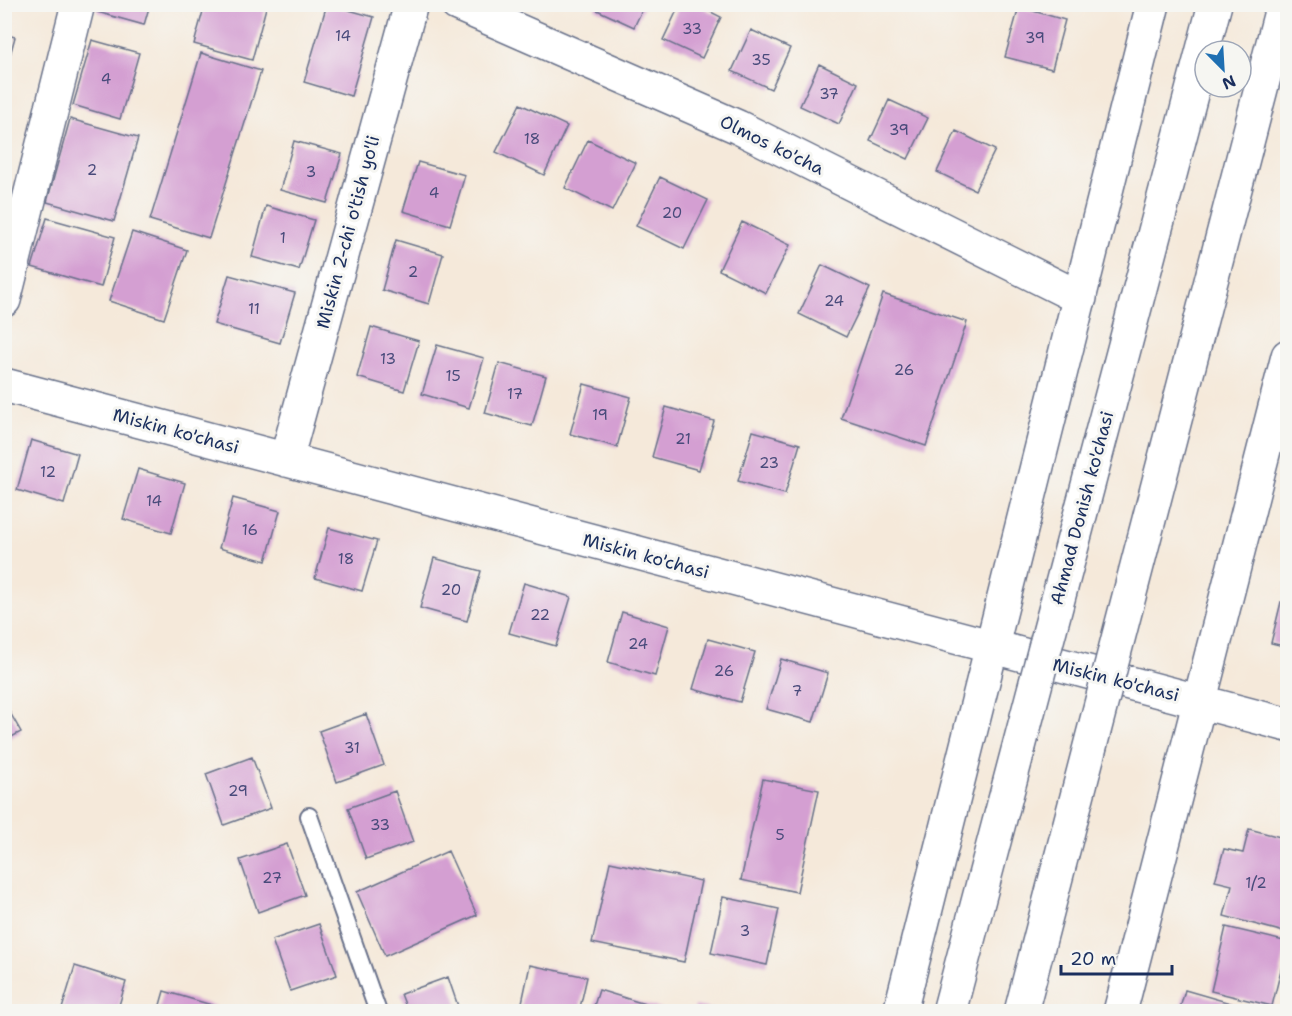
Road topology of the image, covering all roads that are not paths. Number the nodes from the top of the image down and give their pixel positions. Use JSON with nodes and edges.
{"nodes":[{"id":1,"x":78,"y":4,"type":"edge"},
{"id":2,"x":411,"y":4,"type":"edge"},
{"id":3,"x":458,"y":4,"type":"edge"},
{"id":4,"x":1153,"y":4,"type":"edge"},
{"id":5,"x":1215,"y":4,"type":"edge"},
{"id":6,"x":1284,"y":4,"type":"edge"},
{"id":7,"x":1080,"y":298,"type":"junction"},
{"id":8,"x":4,"y":300,"type":"edge"},
{"id":9,"x":1287,"y":356,"type":"edge"},
{"id":10,"x":4,"y":386,"type":"edge"},
{"id":11,"x":286,"y":460,"type":"junction"},
{"id":12,"x":992,"y":648,"type":"junction"},
{"id":13,"x":1198,"y":701,"type":"junction"},
{"id":14,"x":1287,"y":725,"type":"edge"},
{"id":15,"x":309,"y":816,"type":"dead end"},
{"id":16,"x":378,"y":1011,"type":"edge"},
{"id":17,"x":900,"y":1011,"type":"edge"},
{"id":18,"x":949,"y":1011,"type":"edge"},
{"id":19,"x":1021,"y":1011,"type":"edge"},
{"id":20,"x":1120,"y":1011,"type":"edge"}],
"edges":[{"from":1,"to":8,"type":"street"},
{"from":2,"to":11,"type":"street","name":"Miskin 2-chi o'tish yo'li"},
{"from":3,"to":7,"type":"street","name":"Olmos ko'cha"},
{"from":4,"to":7,"type":"street"},
{"from":5,"to":18,"type":"street","name":"Ahmad Donish ko'chasi","bridge":true},
{"from":6,"to":19,"type":"street","bridge":true},
{"from":7,"to":12,"type":"street"},
{"from":9,"to":13,"type":"street"},
{"from":10,"to":11,"type":"street","name":"Miskin ko'chasi"},
{"from":11,"to":12,"type":"street","name":"Miskin ko'chasi"},
{"from":12,"to":13,"type":"street","name":"Miskin ko'chasi"},
{"from":12,"to":17,"type":"street"},
{"from":13,"to":14,"type":"street","name":"Miskin ko'chasi"},
{"from":13,"to":20,"type":"street"},
{"from":15,"to":16,"type":"lane"}]}
